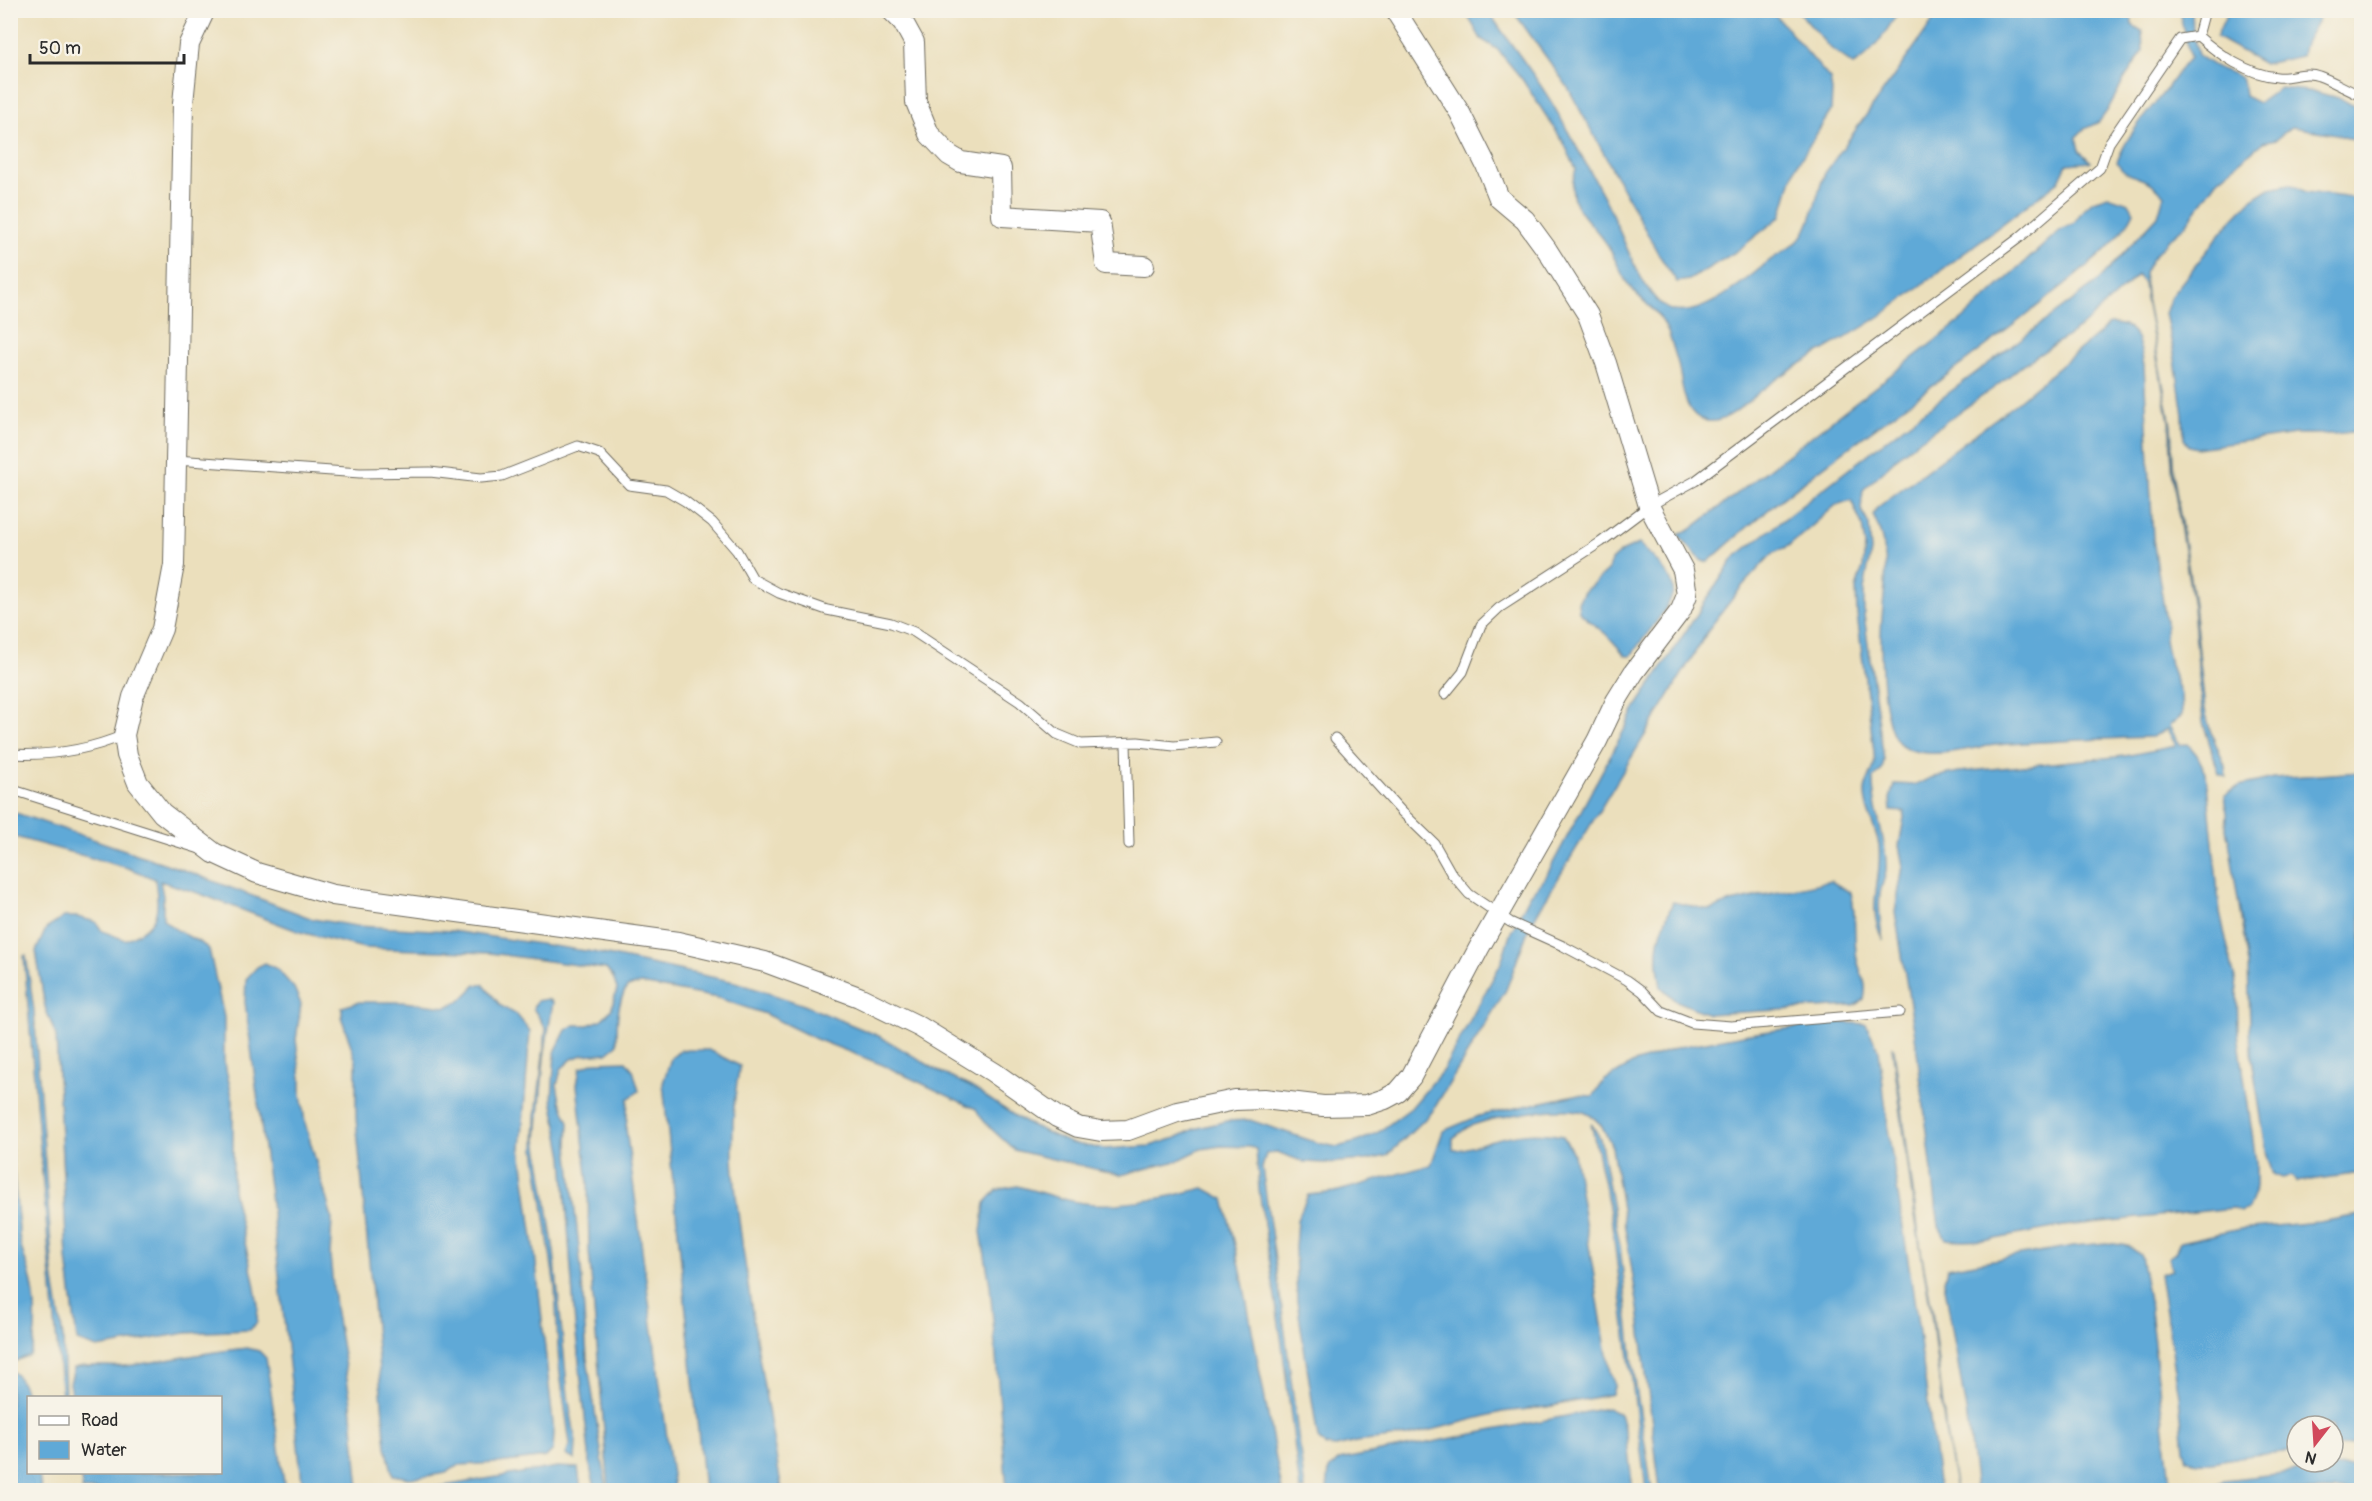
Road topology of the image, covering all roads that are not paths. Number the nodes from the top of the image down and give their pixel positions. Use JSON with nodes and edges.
{"nodes":[{"id":1,"x":205,"y":10,"type":"edge"},
{"id":2,"x":891,"y":10,"type":"edge"},
{"id":3,"x":1395,"y":10,"type":"edge"},
{"id":4,"x":2205,"y":10,"type":"edge"},
{"id":5,"x":2198,"y":36,"type":"junction"},
{"id":6,"x":2361,"y":96,"type":"edge"},
{"id":7,"x":1144,"y":266,"type":"dead end"},
{"id":8,"x":176,"y":460,"type":"junction"},
{"id":9,"x":1649,"y":506,"type":"junction"},
{"id":10,"x":1445,"y":694,"type":"dead end"},
{"id":11,"x":124,"y":735,"type":"junction"},
{"id":12,"x":1335,"y":738,"type":"dead end"},
{"id":13,"x":1216,"y":742,"type":"dead end"},
{"id":14,"x":1126,"y":743,"type":"junction"},
{"id":15,"x":10,"y":754,"type":"edge"},
{"id":16,"x":10,"y":789,"type":"edge"},
{"id":17,"x":1129,"y":844,"type":"dead end"},
{"id":18,"x":214,"y":853,"type":"junction"},
{"id":19,"x":1504,"y":918,"type":"junction"},
{"id":20,"x":1900,"y":1012,"type":"dead end"}],
"edges":[{"from":1,"to":8,"type":"street"},
{"from":2,"to":7,"type":"street"},
{"from":3,"to":9,"type":"street"},
{"from":4,"to":5,"type":"lane"},
{"from":5,"to":6,"type":"lane"},
{"from":5,"to":9,"type":"lane"},
{"from":8,"to":11,"type":"street"},
{"from":8,"to":14,"type":"lane"},
{"from":9,"to":10,"type":"lane"},
{"from":9,"to":19,"type":"street"},
{"from":11,"to":15,"type":"lane"},
{"from":11,"to":18,"type":"street"},
{"from":12,"to":19,"type":"lane"},
{"from":13,"to":14,"type":"lane"},
{"from":14,"to":17,"type":"lane"},
{"from":16,"to":18,"type":"lane"},
{"from":18,"to":19,"type":"street"},
{"from":19,"to":20,"type":"lane"}]}
